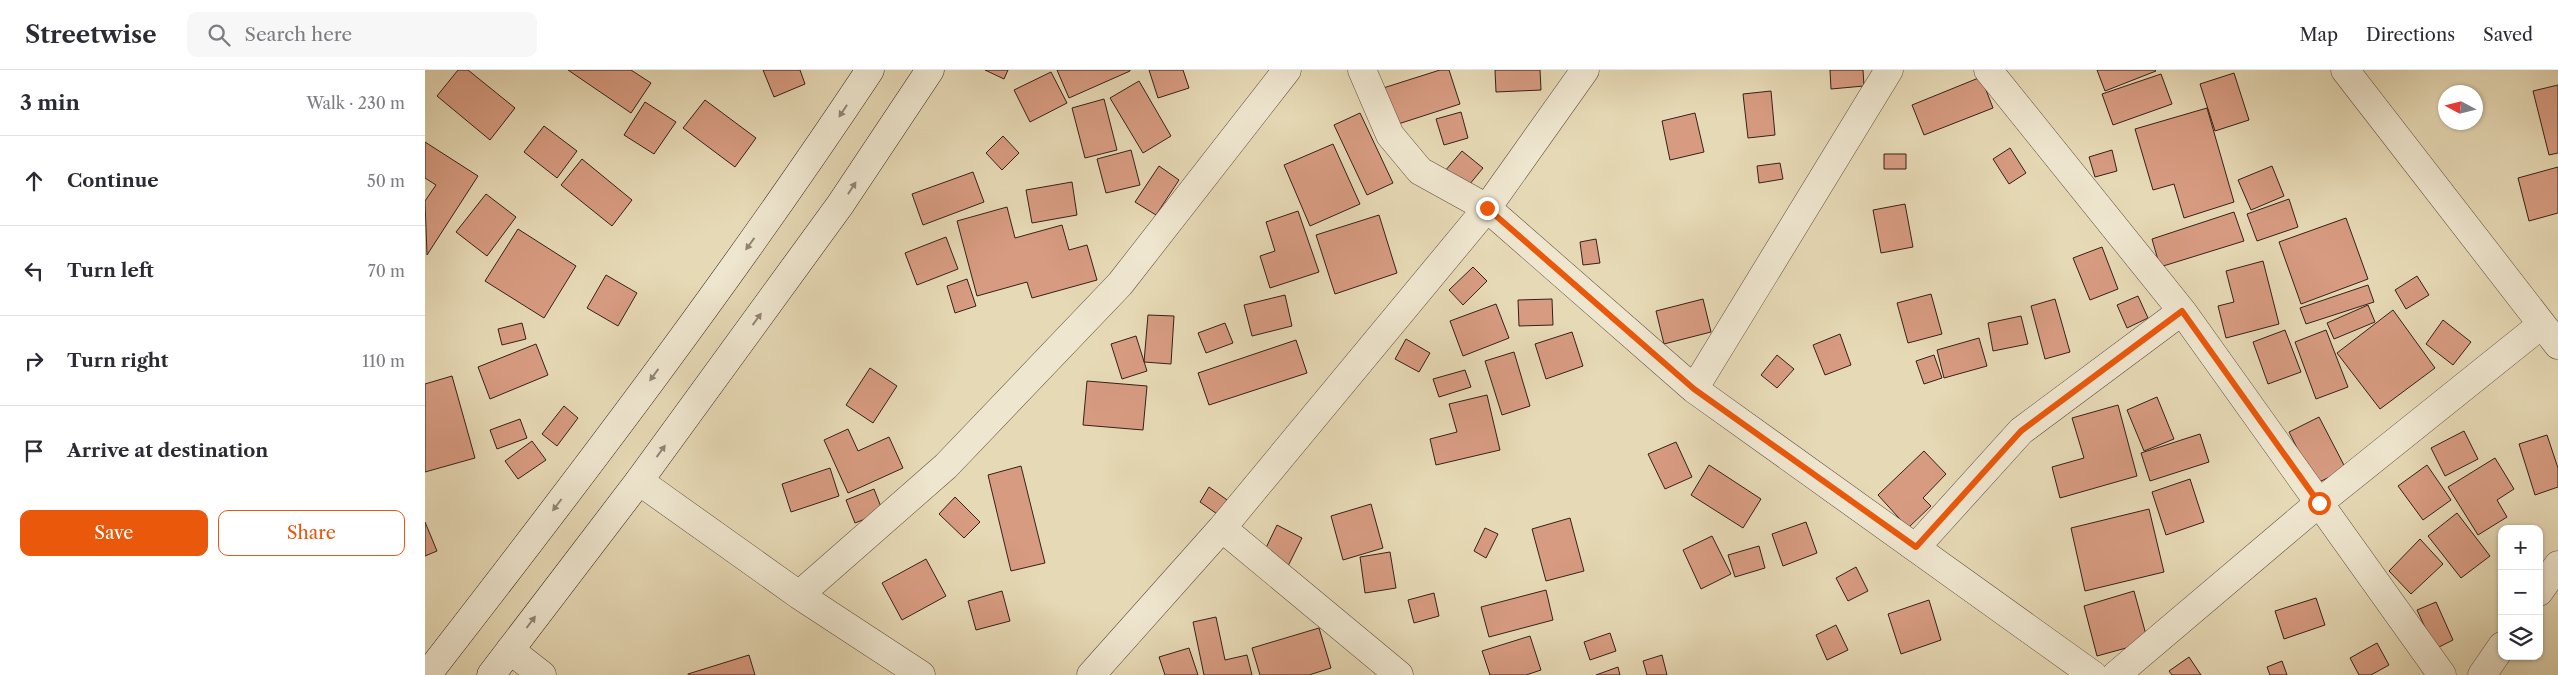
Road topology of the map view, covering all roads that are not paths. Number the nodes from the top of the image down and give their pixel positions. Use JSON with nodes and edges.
{"nodes":[{"id":1,"x":870,"y":70,"type":"edge"},
{"id":2,"x":929,"y":70,"type":"edge"},
{"id":3,"x":1287,"y":70,"type":"edge"},
{"id":4,"x":1362,"y":70,"type":"edge"},
{"id":5,"x":1585,"y":70,"type":"edge"},
{"id":6,"x":1889,"y":70,"type":"edge"},
{"id":7,"x":1988,"y":70,"type":"edge"},
{"id":8,"x":2345,"y":70,"type":"edge"},
{"id":9,"x":1487,"y":208,"type":"junction"},
{"id":10,"x":2182,"y":311,"type":"junction"},
{"id":11,"x":2550,"y":335,"type":"edge"},
{"id":12,"x":1694,"y":389,"type":"junction"},
{"id":13,"x":639,"y":481,"type":"junction"},
{"id":14,"x":2319,"y":503,"type":"junction"},
{"id":15,"x":1222,"y":528,"type":"junction"},
{"id":16,"x":1916,"y":547,"type":"junction"},
{"id":17,"x":2558,"y":565,"type":"edge"},
{"id":18,"x":2543,"y":586,"type":"edge"},
{"id":19,"x":799,"y":595,"type":"junction"},
{"id":20,"x":510,"y":650,"type":"junction"},
{"id":21,"x":2498,"y":652,"type":"edge"},
{"id":22,"x":2076,"y":670,"type":"edge"},
{"id":23,"x":427,"y":675,"type":"edge"},
{"id":24,"x":491,"y":675,"type":"edge"},
{"id":25,"x":541,"y":675,"type":"edge"},
{"id":26,"x":921,"y":675,"type":"edge"},
{"id":27,"x":1091,"y":675,"type":"edge"},
{"id":28,"x":1399,"y":675,"type":"edge"},
{"id":29,"x":2116,"y":675,"type":"edge"},
{"id":30,"x":2442,"y":675,"type":"edge"},
{"id":31,"x":2482,"y":675,"type":"edge"}],
"edges":[{"from":1,"to":23,"type":"street","one_way":true},
{"from":13,"to":2,"type":"street","one_way":true},
{"from":3,"to":19,"type":"street"},
{"from":4,"to":9,"type":"street"},
{"from":5,"to":9,"type":"street"},
{"from":6,"to":12,"type":"street"},
{"from":7,"to":10,"type":"street"},
{"from":8,"to":11,"type":"street"},
{"from":9,"to":12,"type":"street"},
{"from":9,"to":15,"type":"street"},
{"from":10,"to":14,"type":"street"},
{"from":10,"to":16,"type":"street"},
{"from":11,"to":14,"type":"street"},
{"from":12,"to":16,"type":"street"},
{"from":13,"to":19,"type":"street"},
{"from":20,"to":13,"type":"street","one_way":true},
{"from":14,"to":29,"type":"street"},
{"from":14,"to":30,"type":"street"},
{"from":15,"to":27,"type":"street"},
{"from":15,"to":28,"type":"street"},
{"from":16,"to":22,"type":"street"},
{"from":17,"to":18,"type":"street"},
{"from":19,"to":26,"type":"street"},
{"from":20,"to":24,"type":"street"},
{"from":20,"to":25,"type":"street"},
{"from":21,"to":31,"type":"street"}]}
